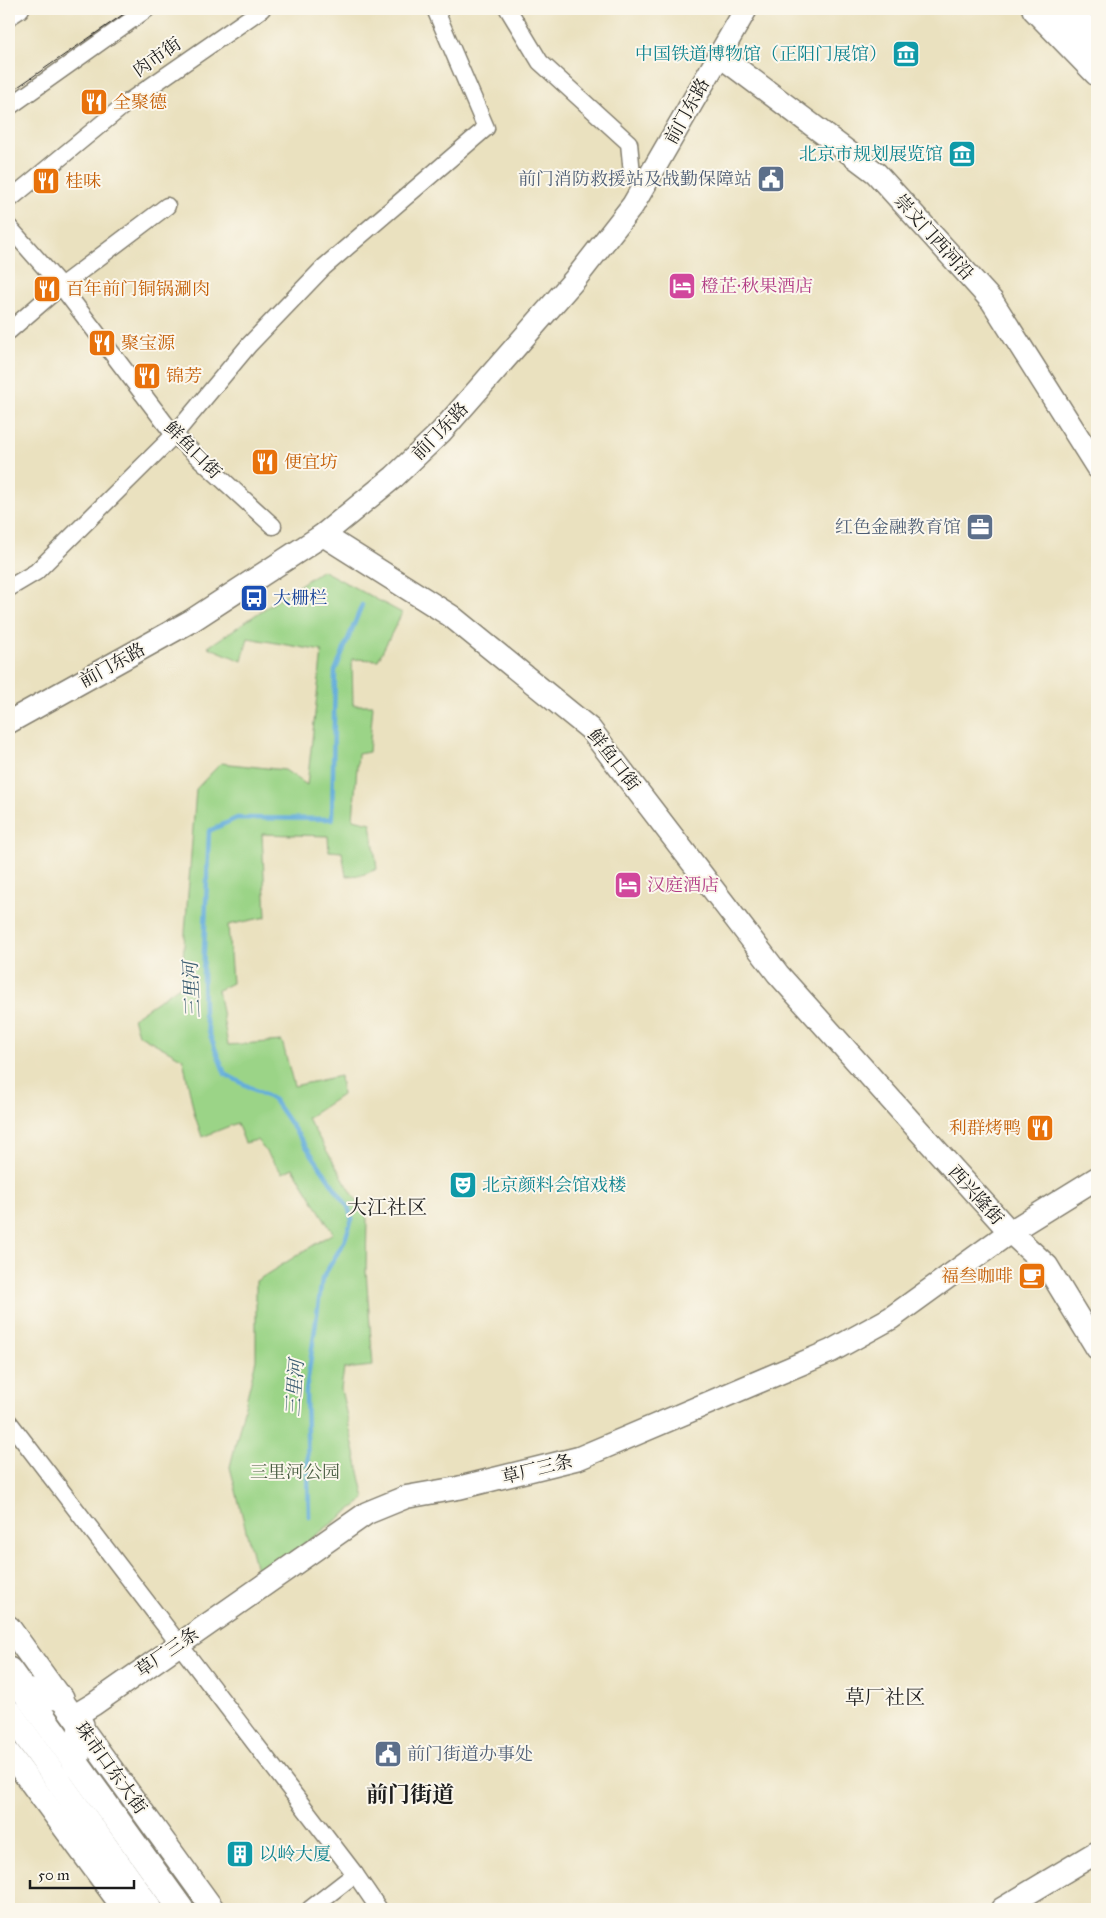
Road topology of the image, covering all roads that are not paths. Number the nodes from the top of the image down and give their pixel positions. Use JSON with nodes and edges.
{"nodes":[{"id":1,"x":21,"y":9,"type":"edge"},
{"id":2,"x":147,"y":9,"type":"edge"},
{"id":3,"x":262,"y":9,"type":"edge"},
{"id":4,"x":435,"y":9,"type":"edge"},
{"id":5,"x":508,"y":9,"type":"edge"},
{"id":6,"x":746,"y":9,"type":"edge"},
{"id":7,"x":1036,"y":9,"type":"edge"},
{"id":8,"x":1067,"y":9,"type":"edge"},
{"id":9,"x":9,"y":17,"type":"edge"},
{"id":10,"x":1097,"y":39,"type":"edge"},
{"id":11,"x":719,"y":54,"type":"junction"},
{"id":12,"x":1097,"y":73,"type":"edge"},
{"id":13,"x":9,"y":107,"type":"edge"},
{"id":14,"x":632,"y":174,"type":"dead end"},
{"id":15,"x":9,"y":200,"type":"edge"},
{"id":16,"x":167,"y":206,"type":"dead end"},
{"id":17,"x":9,"y":227,"type":"edge"},
{"id":18,"x":61,"y":286,"type":"junction"},
{"id":19,"x":9,"y":331,"type":"edge"},
{"id":20,"x":174,"y":435,"type":"junction"},
{"id":21,"x":1097,"y":467,"type":"edge"},
{"id":22,"x":273,"y":526,"type":"dead end"},
{"id":23,"x":323,"y":535,"type":"junction"},
{"id":24,"x":9,"y":588,"type":"edge"},
{"id":25,"x":9,"y":722,"type":"edge"},
{"id":26,"x":845,"y":1049,"type":"joint"},
{"id":27,"x":1097,"y":1178,"type":"edge"},
{"id":28,"x":1010,"y":1232,"type":"junction"},
{"id":29,"x":1097,"y":1348,"type":"edge"},
{"id":30,"x":9,"y":1422,"type":"edge"},
{"id":31,"x":9,"y":1627,"type":"edge"},
{"id":32,"x":179,"y":1643,"type":"junction"},
{"id":33,"x":16,"y":1680,"type":"edge"},
{"id":34,"x":9,"y":1712,"type":"edge"},
{"id":35,"x":72,"y":1713,"type":"junction"},
{"id":36,"x":10,"y":1758,"type":"edge"},
{"id":37,"x":46,"y":1764,"type":"junction"},
{"id":38,"x":76,"y":1765,"type":"junction"},
{"id":39,"x":1097,"y":1852,"type":"edge"},
{"id":40,"x":355,"y":1874,"type":"junction"},
{"id":41,"x":124,"y":1909,"type":"edge"},
{"id":42,"x":150,"y":1909,"type":"edge"},
{"id":43,"x":180,"y":1909,"type":"edge"},
{"id":44,"x":213,"y":1909,"type":"edge"},
{"id":45,"x":310,"y":1909,"type":"edge"},
{"id":46,"x":379,"y":1909,"type":"edge"},
{"id":47,"x":1002,"y":1909,"type":"edge"}],
"edges":[{"from":1,"to":9,"type":"street"},
{"from":2,"to":13,"type":"street"},
{"from":3,"to":15,"type":"street","name":"肉市街"},
{"from":4,"to":20,"type":"street"},
{"from":5,"to":14,"type":"street"},
{"from":6,"to":11,"type":"street","name":"前门东路"},
{"from":7,"to":12,"type":"main road"},
{"from":8,"to":10,"type":"main road"},
{"from":11,"to":21,"type":"street","name":"崇文门西河沿"},
{"from":11,"to":23,"type":"street","name":"前门东路"},
{"from":16,"to":18,"type":"street"},
{"from":17,"to":18,"type":"street","name":"鲜鱼口街"},
{"from":18,"to":19,"type":"street"},
{"from":18,"to":20,"type":"street","name":"鲜鱼口街"},
{"from":20,"to":22,"type":"street","name":"鲜鱼口街"},
{"from":20,"to":24,"type":"street"},
{"from":23,"to":25,"type":"street","name":"前门东路"},
{"from":23,"to":26,"type":"street","name":"鲜鱼口街"},
{"from":26,"to":28,"type":"street","name":"西兴隆街"},
{"from":27,"to":28,"type":"street","name":"草厂三条"},
{"from":28,"to":29,"type":"street","name":"西兴隆街"},
{"from":28,"to":32,"type":"street","name":"草厂三条"},
{"from":30,"to":32,"type":"street"},
{"from":31,"to":35,"type":"street","name":"珠市口东大街"},
{"from":32,"to":35,"type":"street","name":"草厂三条"},
{"from":32,"to":40,"type":"street"},
{"from":33,"to":35,"type":"main road"},
{"from":33,"to":38,"type":"main road","name":"珠市口东大街"},
{"from":34,"to":37,"type":"main road"},
{"from":35,"to":38,"type":"main road"},
{"from":35,"to":44,"type":"street","name":"珠市口东大街"},
{"from":36,"to":37,"type":"street"},
{"from":36,"to":41,"type":"street"},
{"from":37,"to":42,"type":"main road"},
{"from":38,"to":43,"type":"main road","name":"珠市口东大街"},
{"from":39,"to":47,"type":"street"},
{"from":40,"to":45,"type":"street"},
{"from":40,"to":46,"type":"street"}]}
